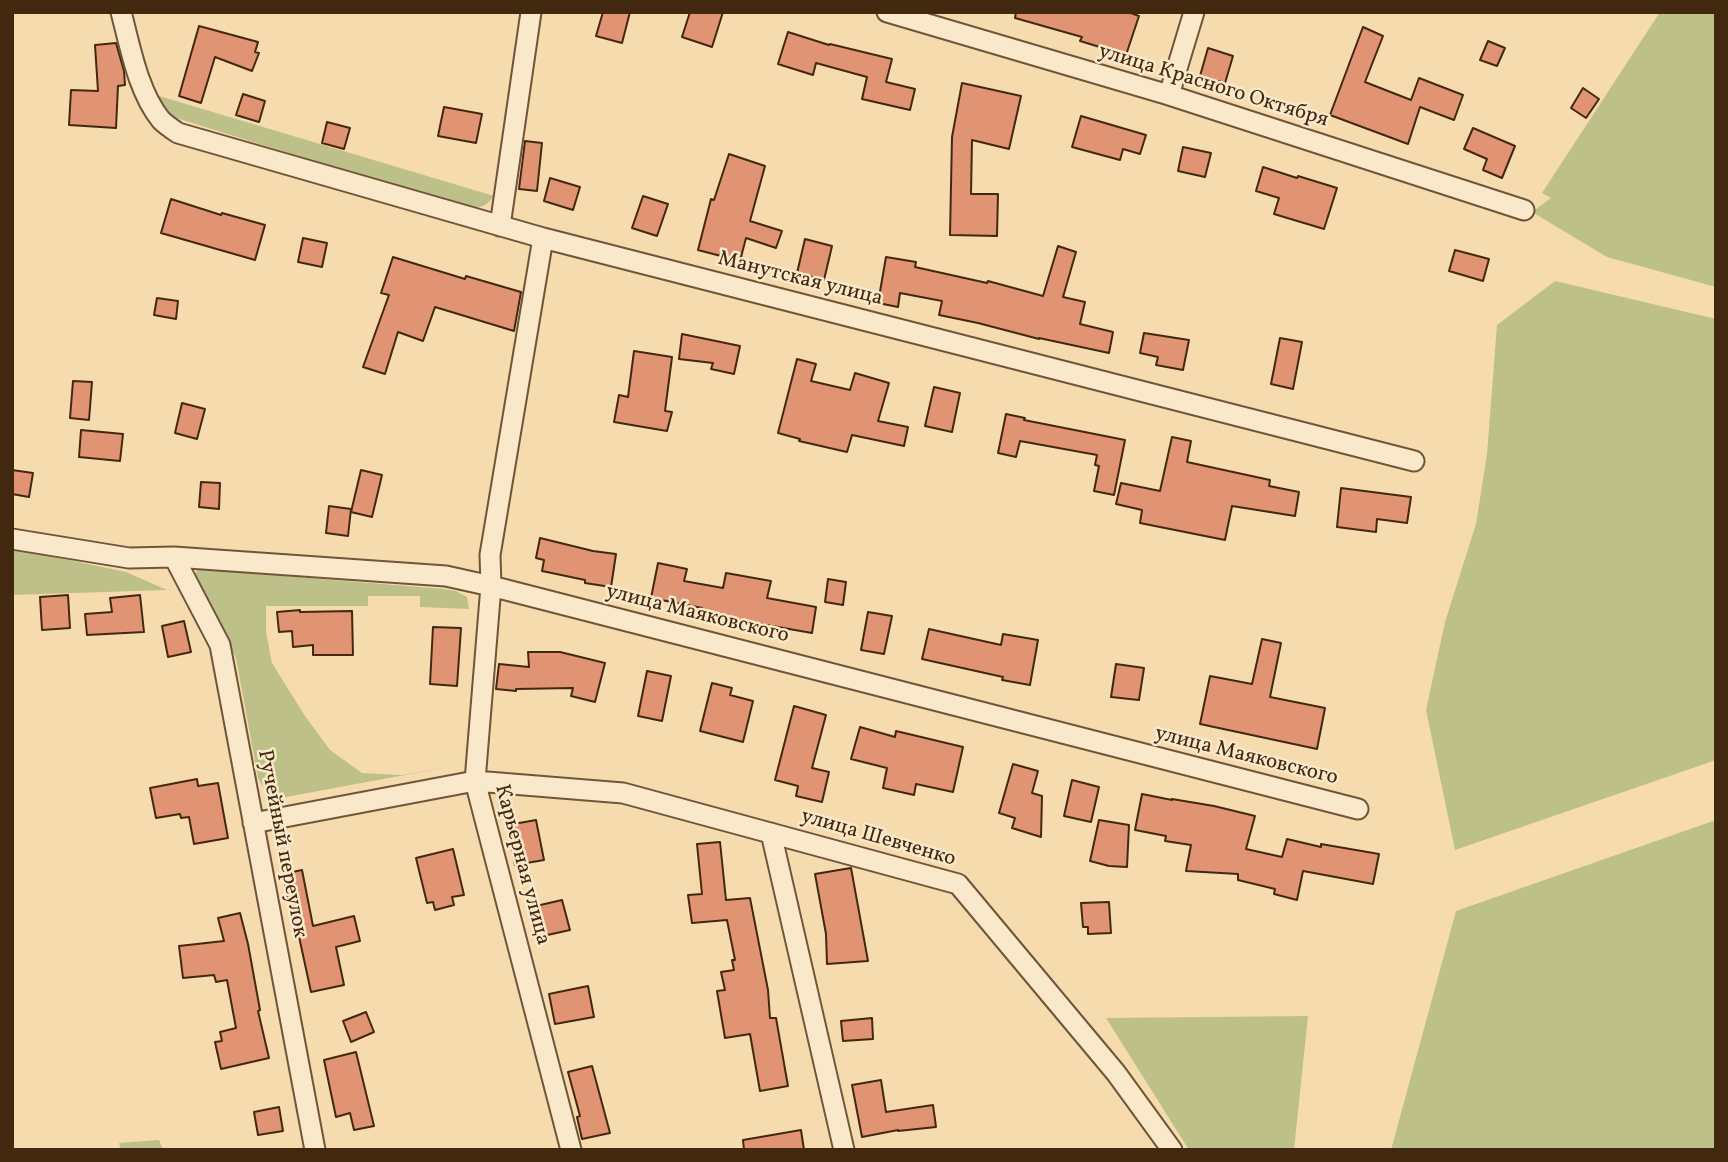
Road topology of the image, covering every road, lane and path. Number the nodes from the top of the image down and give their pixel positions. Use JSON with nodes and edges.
{"nodes":[{"id":1,"x":121,"y":12,"type":"edge"},
{"id":2,"x":530,"y":12,"type":"edge"},
{"id":3,"x":887,"y":12,"type":"edge"},
{"id":4,"x":1194,"y":12,"type":"edge"},
{"id":5,"x":1169,"y":95,"type":"junction"},
{"id":6,"x":1524,"y":209,"type":"dead end"},
{"id":7,"x":500,"y":226,"type":"junction"},
{"id":8,"x":543,"y":238,"type":"junction"},
{"id":9,"x":1414,"y":461,"type":"dead end"},
{"id":10,"x":12,"y":539,"type":"edge"},
{"id":11,"x":174,"y":557,"type":"junction"},
{"id":12,"x":491,"y":586,"type":"junction"},
{"id":13,"x":475,"y":781,"type":"junction"},
{"id":14,"x":1358,"y":809,"type":"dead end"},
{"id":15,"x":253,"y":823,"type":"junction"},
{"id":16,"x":771,"y":833,"type":"junction"},
{"id":17,"x":315,"y":1150,"type":"edge"},
{"id":18,"x":571,"y":1150,"type":"edge"},
{"id":19,"x":844,"y":1150,"type":"edge"},
{"id":20,"x":1172,"y":1150,"type":"edge"}],
"edges":[{"from":1,"to":7,"type":"street","name":"Манутская улица"},
{"from":2,"to":7,"type":"street"},
{"from":3,"to":5,"type":"street","name":"улица Красного Октября"},
{"from":4,"to":5,"type":"street"},
{"from":5,"to":6,"type":"street","name":"улица Красного Октября"},
{"from":7,"to":8,"type":"street","name":"Манутская улица"},
{"from":8,"to":9,"type":"street","name":"Манутская улица"},
{"from":8,"to":12,"type":"street","name":"Карьерная улица"},
{"from":10,"to":11,"type":"street","name":"улица Маяковского"},
{"from":11,"to":12,"type":"street","name":"улица Маяковского"},
{"from":11,"to":15,"type":"street","name":"Ручейный переулок"},
{"from":12,"to":13,"type":"street","name":"Карьерная улица"},
{"from":12,"to":14,"type":"street","name":"улица Маяковского"},
{"from":13,"to":15,"type":"street"},
{"from":13,"to":16,"type":"street"},
{"from":13,"to":18,"type":"street","name":"Карьерная улица"},
{"from":15,"to":17,"type":"street","name":"Ручейный переулок"},
{"from":16,"to":19,"type":"street","name":"улица Шевченко"},
{"from":16,"to":20,"type":"street","name":"улица Шевченко"}]}
